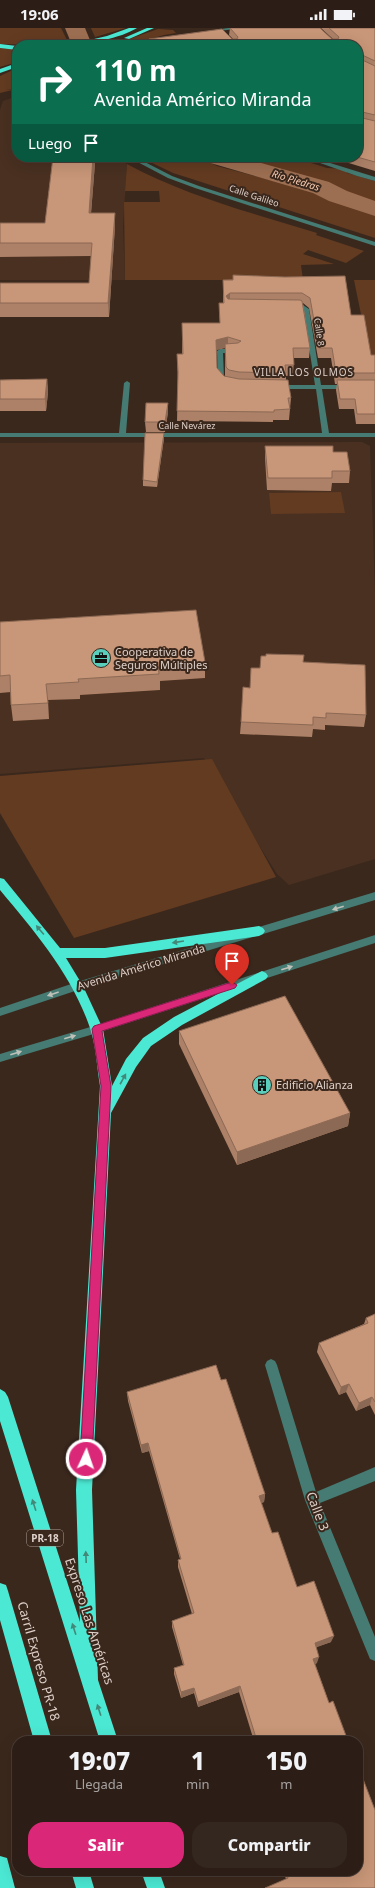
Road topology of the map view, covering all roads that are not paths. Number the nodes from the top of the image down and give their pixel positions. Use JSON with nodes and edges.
{"nodes":[{"id":1,"x":134,"y":28,"type":"edge"},
{"id":2,"x":151,"y":28,"type":"edge"},
{"id":3,"x":242,"y":28,"type":"edge"},
{"id":4,"x":220,"y":30,"type":"junction"},
{"id":5,"x":204,"y":32,"type":"edge"},
{"id":6,"x":225,"y":35,"type":"edge"},
{"id":7,"x":169,"y":37,"type":"edge"},
{"id":8,"x":94,"y":40,"type":"edge"},
{"id":9,"x":120,"y":40,"type":"edge"},
{"id":10,"x":157,"y":40,"type":"edge"},
{"id":11,"x":0,"y":46,"type":"edge"},
{"id":12,"x":12,"y":47,"type":"edge"},
{"id":13,"x":12,"y":66,"type":"edge"},
{"id":14,"x":0,"y":71,"type":"edge"},
{"id":15,"x":142,"y":162,"type":"edge"},
{"id":16,"x":321,"y":162,"type":"edge"},
{"id":17,"x":375,"y":179,"type":"edge"},
{"id":18,"x":375,"y":244,"type":"edge"},
{"id":19,"x":285,"y":306,"type":"edge"},
{"id":20,"x":236,"y":351,"type":"edge"},
{"id":21,"x":127,"y":383,"type":"dead end"},
{"id":22,"x":229,"y":384,"type":"edge"},
{"id":23,"x":270,"y":387,"type":"edge"},
{"id":24,"x":318,"y":387,"type":"junction"},
{"id":25,"x":375,"y":387,"type":"edge"},
{"id":26,"x":326,"y":434,"type":"junction"},
{"id":27,"x":0,"y":435,"type":"edge"},
{"id":28,"x":122,"y":435,"type":"junction"},
{"id":29,"x":375,"y":435,"type":"edge"},
{"id":30,"x":0,"y":882,"type":"edge"},
{"id":31,"x":375,"y":896,"type":"edge"},
{"id":32,"x":259,"y":931,"type":"junction"},
{"id":33,"x":375,"y":939,"type":"edge"},
{"id":34,"x":57,"y":953,"type":"junction"},
{"id":35,"x":262,"y":976,"type":"junction"},
{"id":36,"x":77,"y":986,"type":"junction"},
{"id":37,"x":0,"y":1012,"type":"edge"},
{"id":38,"x":97,"y":1029,"type":"junction"},
{"id":39,"x":0,"y":1058,"type":"edge"},
{"id":40,"x":104,"y":1114,"type":"junction"},
{"id":41,"x":271,"y":1365,"type":"dead end"},
{"id":42,"x":0,"y":1397,"type":"edge"},
{"id":43,"x":375,"y":1474,"type":"edge"},
{"id":44,"x":312,"y":1500,"type":"junction"},
{"id":45,"x":0,"y":1591,"type":"edge"},
{"id":46,"x":375,"y":1654,"type":"edge"},
{"id":47,"x":90,"y":1680,"type":"junction"},
{"id":48,"x":42,"y":1736,"type":"edge"},
{"id":49,"x":107,"y":1736,"type":"edge"},
{"id":50,"x":0,"y":1865,"type":"edge"},
{"id":51,"x":81,"y":1876,"type":"edge"},
{"id":52,"x":152,"y":1876,"type":"edge"},
{"id":53,"x":6,"y":1888,"type":"edge"},
{"id":54,"x":85,"y":1888,"type":"edge"},
{"id":55,"x":156,"y":1888,"type":"edge"}],
"edges":[{"from":1,"to":8,"type":"highway"},
{"from":2,"to":9,"type":"highway"},
{"from":3,"to":4,"type":"street"},
{"from":4,"to":5,"type":"street"},
{"from":4,"to":6,"type":"street"},
{"from":7,"to":10,"type":"street"},
{"from":11,"to":12,"type":"highway"},
{"from":13,"to":14,"type":"highway"},
{"from":15,"to":18,"type":"street","name":"Calle Galileo"},
{"from":16,"to":17,"type":"street"},
{"from":19,"to":24,"type":"street","name":"Calle 8"},
{"from":20,"to":22,"type":"street"},
{"from":21,"to":28,"type":"street"},
{"from":23,"to":24,"type":"street"},
{"from":24,"to":25,"type":"street"},
{"from":24,"to":26,"type":"street","name":"Calle 8"},
{"from":26,"to":28,"type":"street","name":"Calle Nevárez"},
{"from":26,"to":29,"type":"street","name":"Calle Nevárez"},
{"from":27,"to":28,"type":"street","name":"Calle Nevárez"},
{"from":34,"to":30,"type":"highway","one_way":true},
{"from":31,"to":32,"type":"street","name":"Avenida Américo Miranda","one_way":true},
{"from":32,"to":34,"type":"highway","one_way":true},
{"from":32,"to":36,"type":"street","name":"Avenida Américo Miranda"},
{"from":35,"to":33,"type":"street","one_way":true},
{"from":34,"to":36,"type":"highway"},
{"from":35,"to":38,"type":"street"},
{"from":40,"to":35,"type":"highway","one_way":true},
{"from":36,"to":37,"type":"street","name":"Avenida Américo Miranda","one_way":true},
{"from":36,"to":38,"type":"highway"},
{"from":39,"to":38,"type":"street","one_way":true},
{"from":38,"to":40,"type":"highway"},
{"from":47,"to":40,"type":"highway","one_way":true},
{"from":41,"to":44,"type":"street","name":"Calle 3"},
{"from":47,"to":42,"type":"highway","name":"Expreso Las Américas","number":"PR-18","one_way":true},
{"from":43,"to":44,"type":"street"},
{"from":44,"to":46,"type":"street","name":"Calle 3"},
{"from":45,"to":48,"type":"highway","name":"Carril Expreso PR-18"},
{"from":49,"to":47,"type":"highway","name":"Expreso Las Américas","number":"PR-18","one_way":true},
{"from":50,"to":53,"type":"highway"},
{"from":51,"to":54,"type":"highway"},
{"from":52,"to":55,"type":"highway"}]}
